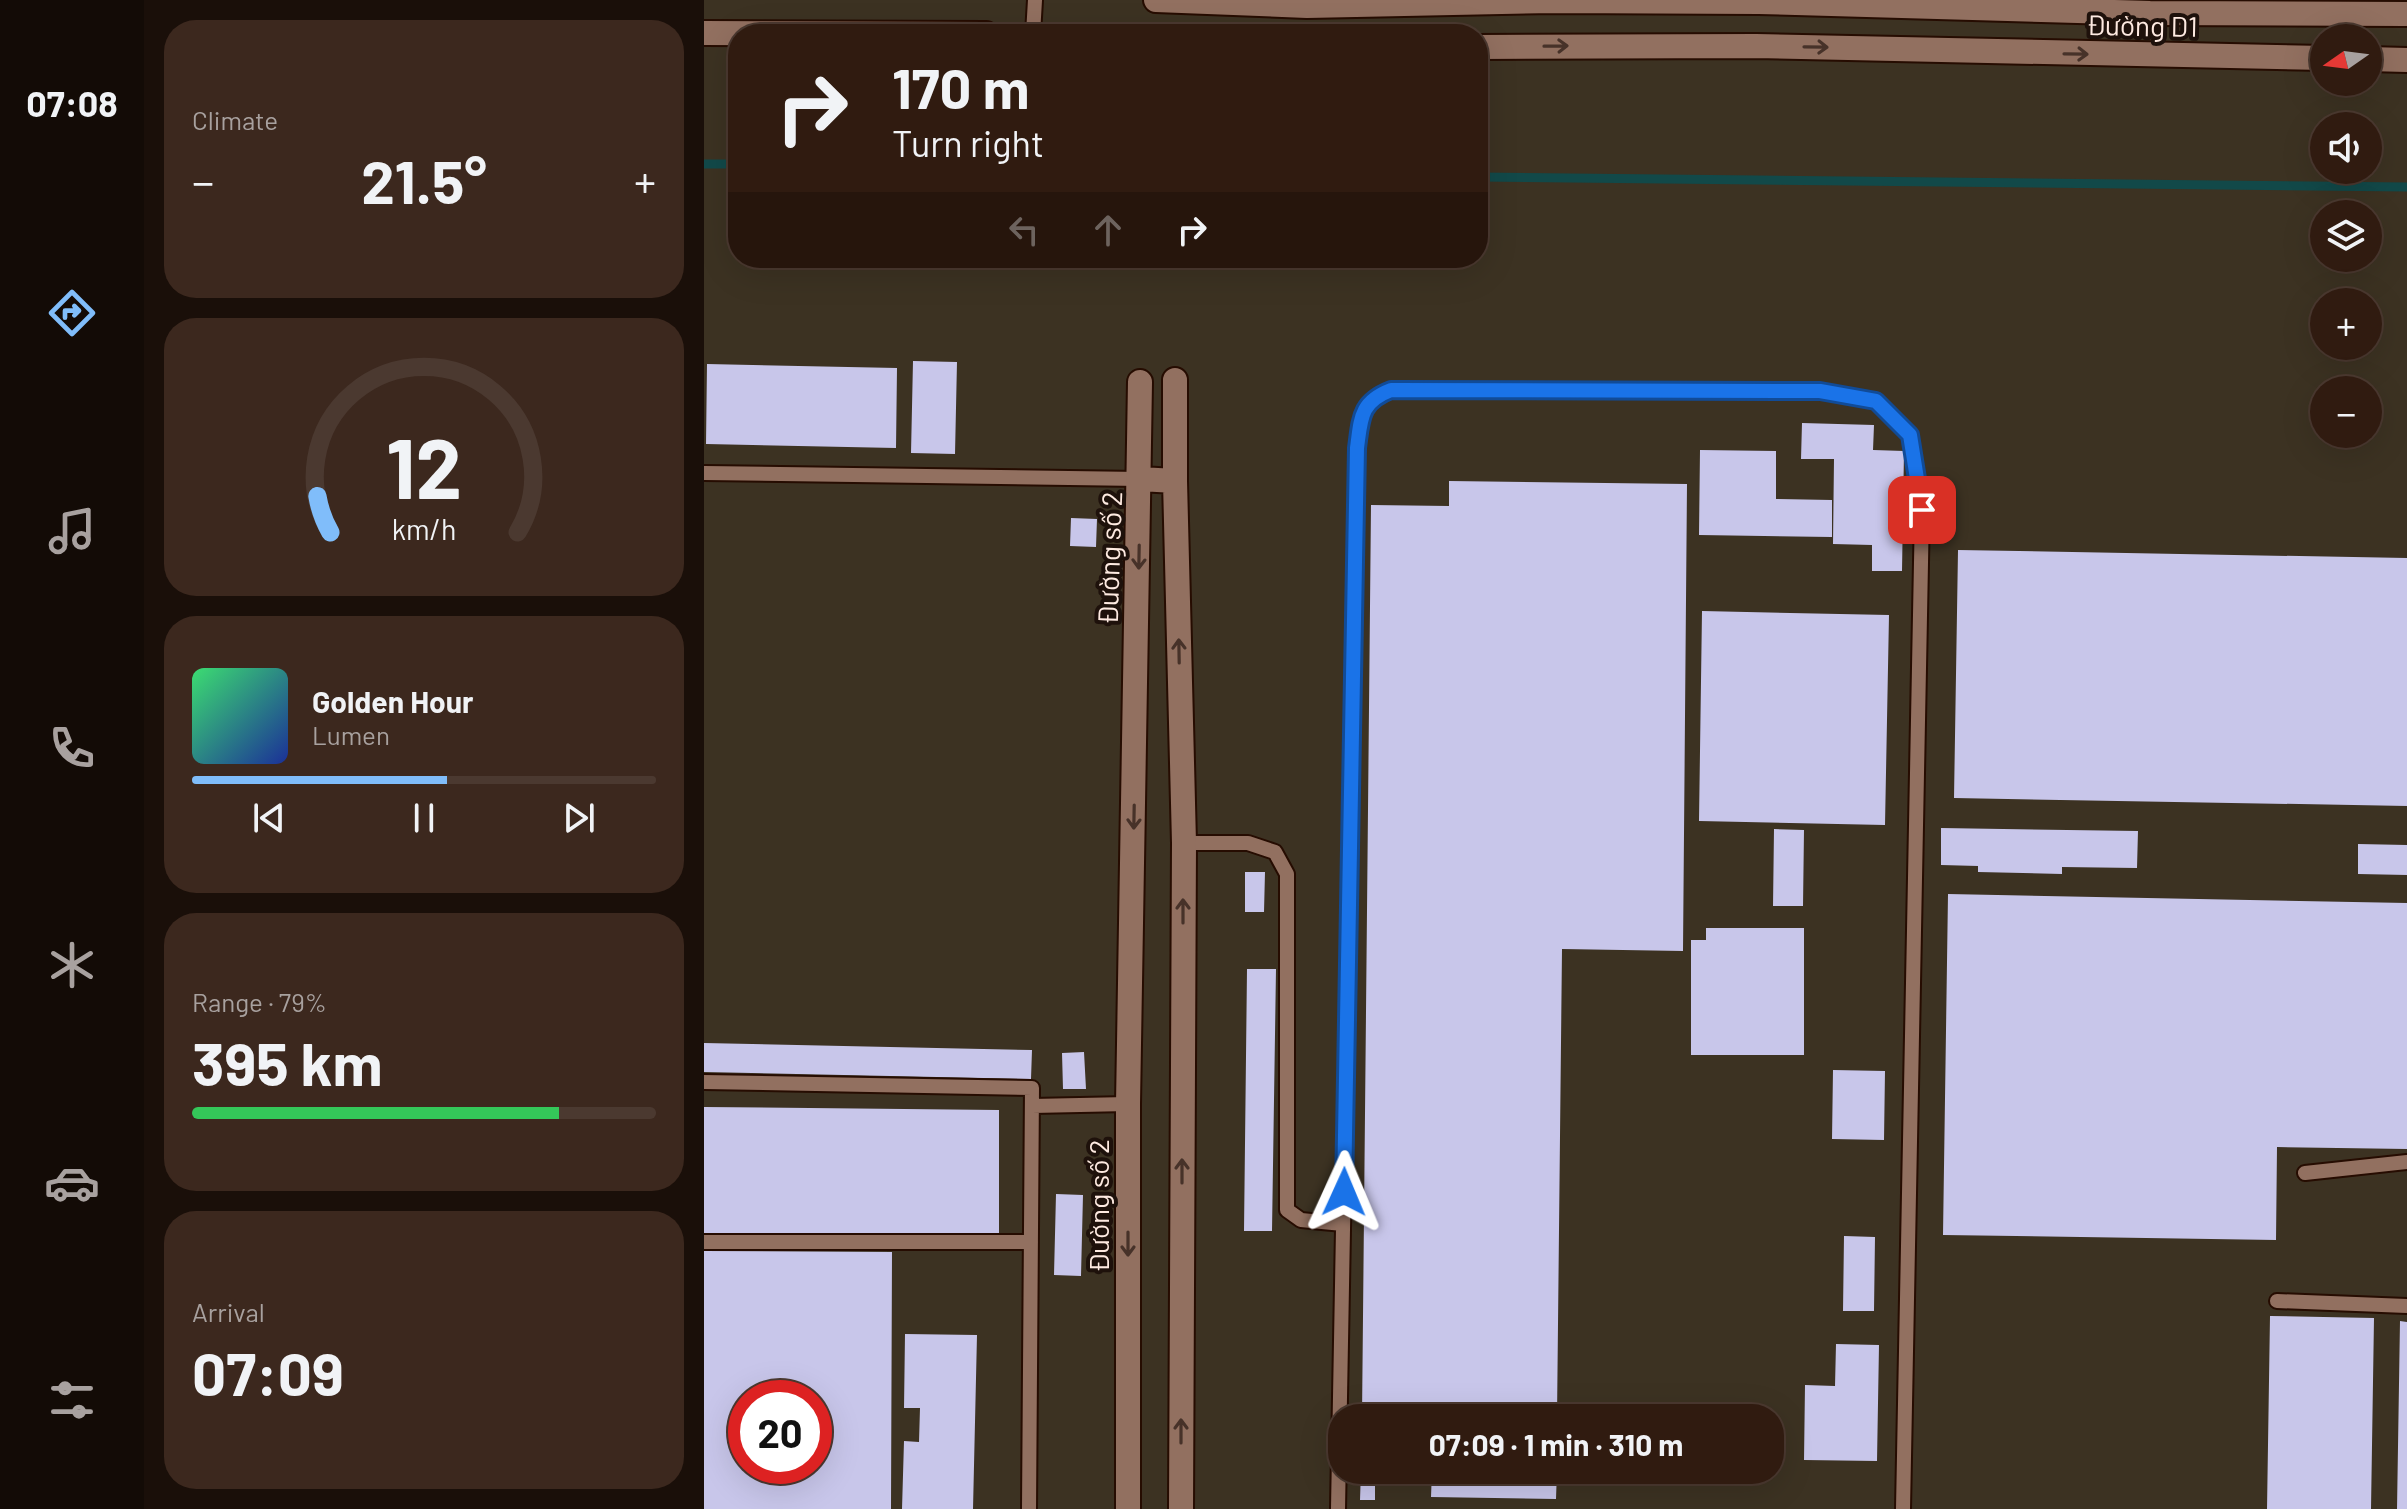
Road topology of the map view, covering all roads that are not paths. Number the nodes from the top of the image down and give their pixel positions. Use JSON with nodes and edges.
{"nodes":[{"id":1,"x":1035,"y":0,"type":"edge"},
{"id":2,"x":1156,"y":0,"type":"edge"},
{"id":3,"x":1759,"y":2,"type":"edge"},
{"id":4,"x":2150,"y":13,"type":"junction"},
{"id":5,"x":2407,"y":14,"type":"edge"},
{"id":6,"x":1034,"y":24,"type":"edge"},
{"id":7,"x":704,"y":33,"type":"edge"},
{"id":8,"x":728,"y":33,"type":"edge"},
{"id":9,"x":1756,"y":46,"type":"junction"},
{"id":10,"x":1488,"y":47,"type":"edge"},
{"id":11,"x":2151,"y":55,"type":"junction"},
{"id":12,"x":2310,"y":58,"type":"edge"},
{"id":13,"x":2382,"y":59,"type":"edge"},
{"id":14,"x":2407,"y":60,"type":"edge"},
{"id":15,"x":1175,"y":380,"type":"dead end"},
{"id":16,"x":1140,"y":382,"type":"dead end"},
{"id":17,"x":704,"y":473,"type":"edge"},
{"id":18,"x":1140,"y":479,"type":"junction"},
{"id":19,"x":1175,"y":481,"type":"junction"},
{"id":20,"x":1184,"y":843,"type":"junction"},
{"id":21,"x":704,"y":1082,"type":"edge"},
{"id":22,"x":1128,"y":1104,"type":"junction"},
{"id":23,"x":1032,"y":1106,"type":"junction"},
{"id":24,"x":2407,"y":1162,"type":"edge"},
{"id":25,"x":2305,"y":1173,"type":"dead end"},
{"id":26,"x":1343,"y":1224,"type":"junction"},
{"id":27,"x":704,"y":1242,"type":"edge"},
{"id":28,"x":1031,"y":1242,"type":"junction"},
{"id":29,"x":2277,"y":1301,"type":"dead end"},
{"id":30,"x":2407,"y":1306,"type":"edge"},
{"id":31,"x":1029,"y":1509,"type":"edge"},
{"id":32,"x":1128,"y":1509,"type":"edge"},
{"id":33,"x":1181,"y":1509,"type":"edge"},
{"id":34,"x":1338,"y":1509,"type":"edge"},
{"id":35,"x":1903,"y":1509,"type":"edge"}],
"edges":[{"from":1,"to":6,"type":"lane"},
{"from":2,"to":3,"type":"street","name":"Đường D1"},
{"from":3,"to":4,"type":"street","name":"Đường D1"},
{"from":3,"to":9,"type":"street"},
{"from":4,"to":5,"type":"street","name":"Đường D1"},
{"from":4,"to":11,"type":"street"},
{"from":7,"to":8,"type":"street"},
{"from":10,"to":9,"type":"street","name":"Đường D1","one_way":true},
{"from":9,"to":11,"type":"street","name":"Đường D1","one_way":true},
{"from":11,"to":12,"type":"street","name":"Đường D1"},
{"from":13,"to":14,"type":"street"},
{"from":15,"to":19,"type":"street"},
{"from":16,"to":18,"type":"street"},
{"from":17,"to":18,"type":"lane"},
{"from":18,"to":19,"type":"street","name":"Đường số 2"},
{"from":18,"to":22,"type":"street","name":"Đường số 2","one_way":true},
{"from":20,"to":19,"type":"street","one_way":true},
{"from":20,"to":26,"type":"lane"},
{"from":33,"to":20,"type":"street","one_way":true},
{"from":21,"to":23,"type":"lane"},
{"from":22,"to":23,"type":"lane"},
{"from":22,"to":32,"type":"street","name":"Đường số 2","one_way":true},
{"from":23,"to":28,"type":"lane"},
{"from":24,"to":25,"type":"lane"},
{"from":26,"to":34,"type":"lane"},
{"from":26,"to":35,"type":"lane"},
{"from":27,"to":28,"type":"lane"},
{"from":28,"to":31,"type":"lane"},
{"from":29,"to":30,"type":"lane"}]}
